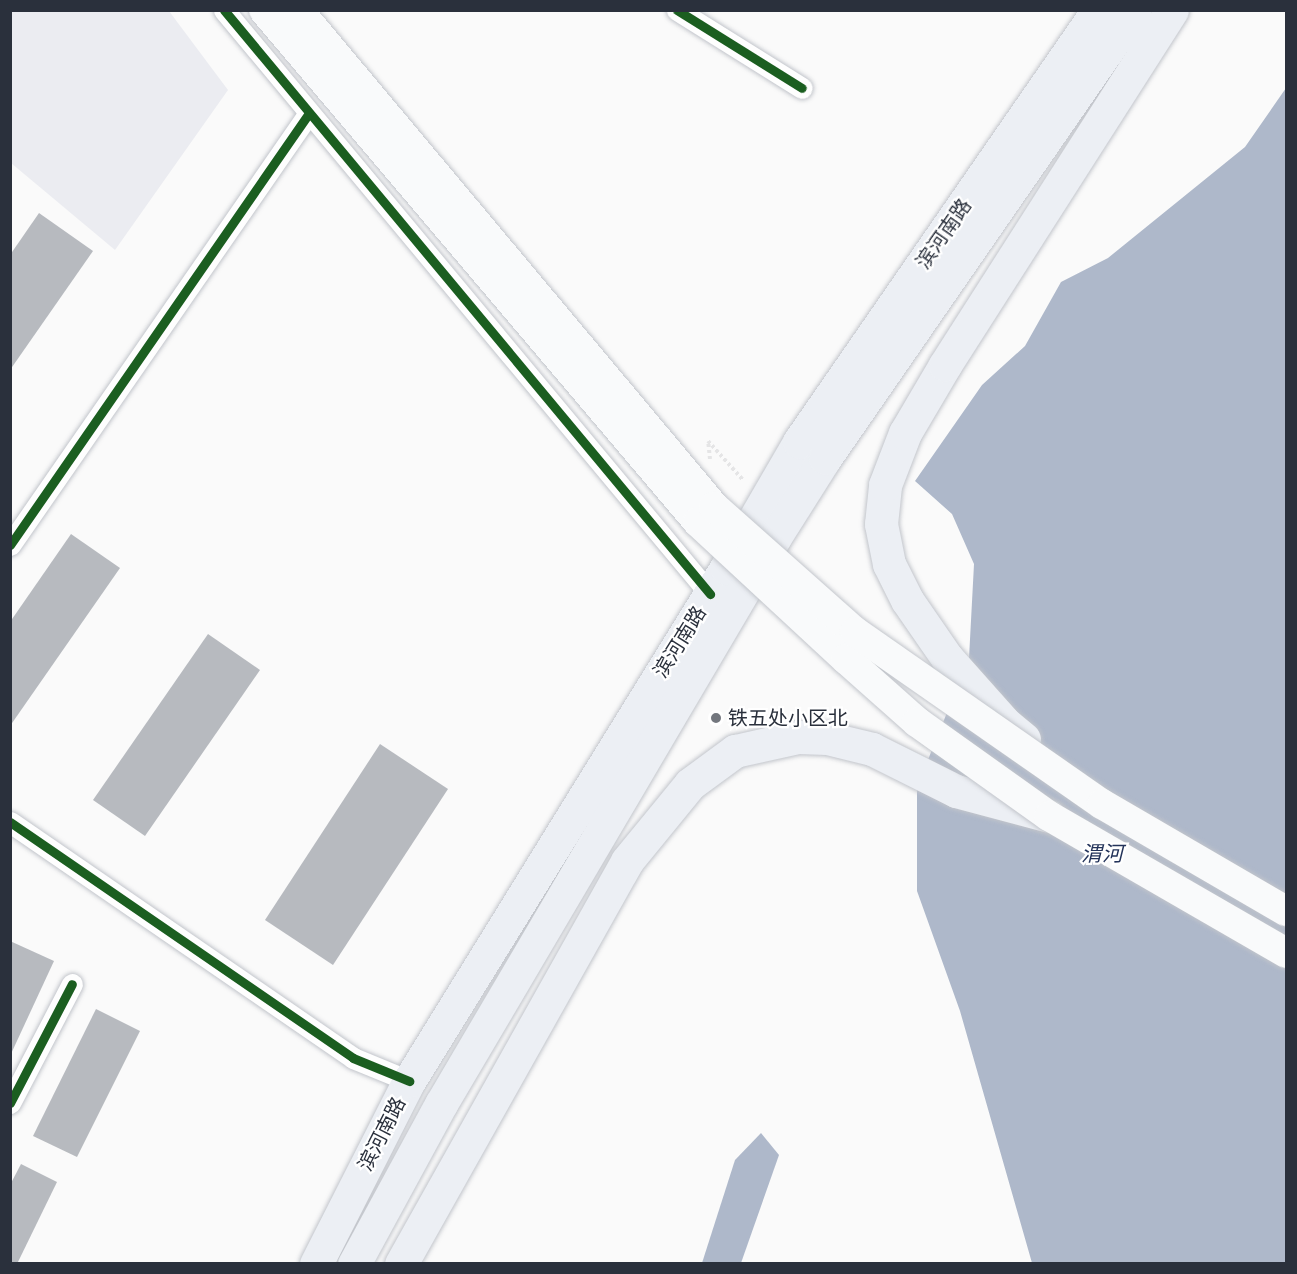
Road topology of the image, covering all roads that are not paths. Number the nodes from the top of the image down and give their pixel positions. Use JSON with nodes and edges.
{"nodes":[{"id":1,"x":224,"y":10,"type":"edge"},
{"id":2,"x":264,"y":10,"type":"edge"},
{"id":3,"x":297,"y":10,"type":"edge"},
{"id":4,"x":677,"y":10,"type":"edge"},
{"id":5,"x":1098,"y":10,"type":"edge"},
{"id":6,"x":1135,"y":10,"type":"edge"},
{"id":7,"x":1172,"y":10,"type":"edge"},
{"id":8,"x":802,"y":88,"type":"dead end"},
{"id":9,"x":309,"y":113,"type":"junction"},
{"id":10,"x":812,"y":450,"type":"junction"},
{"id":11,"x":764,"y":521,"type":"junction"},
{"id":12,"x":10,"y":545,"type":"edge"},
{"id":13,"x":710,"y":594,"type":"junction"},
{"id":14,"x":1102,"y":804,"type":"junction"},
{"id":15,"x":1049,"y":816,"type":"junction"},
{"id":16,"x":10,"y":822,"type":"edge"},
{"id":17,"x":1287,"y":911,"type":"edge"},
{"id":18,"x":1287,"y":953,"type":"edge"},
{"id":19,"x":72,"y":984,"type":"dead end"},
{"id":20,"x":409,"y":1081,"type":"junction"},
{"id":21,"x":10,"y":1103,"type":"edge"},
{"id":22,"x":316,"y":1263,"type":"edge"},
{"id":23,"x":354,"y":1263,"type":"edge"},
{"id":24,"x":401,"y":1263,"type":"edge"}],
"edges":[{"from":1,"to":9,"type":"street"},
{"from":2,"to":15,"type":"main road","bridge":true},
{"from":3,"to":14,"type":"main road","bridge":true},
{"from":4,"to":8,"type":"street"},
{"from":5,"to":10,"type":"highway","name":"滨河南路"},
{"from":6,"to":10,"type":"highway","name":"滨河南路"},
{"from":7,"to":14,"type":"highway","bridge":true},
{"from":9,"to":12,"type":"street"},
{"from":9,"to":13,"type":"street"},
{"from":10,"to":11,"type":"highway","name":"滨河南路"},
{"from":11,"to":13,"type":"highway","name":"滨河南路"},
{"from":11,"to":23,"type":"highway","name":"滨河南路"},
{"from":13,"to":20,"type":"highway","name":"滨河南路"},
{"from":14,"to":17,"type":"main road","bridge":true},
{"from":15,"to":18,"type":"main road","bridge":true},
{"from":15,"to":24,"type":"highway"},
{"from":16,"to":20,"type":"street"},
{"from":19,"to":21,"type":"street"},
{"from":20,"to":22,"type":"highway","name":"滨河南路"}]}
